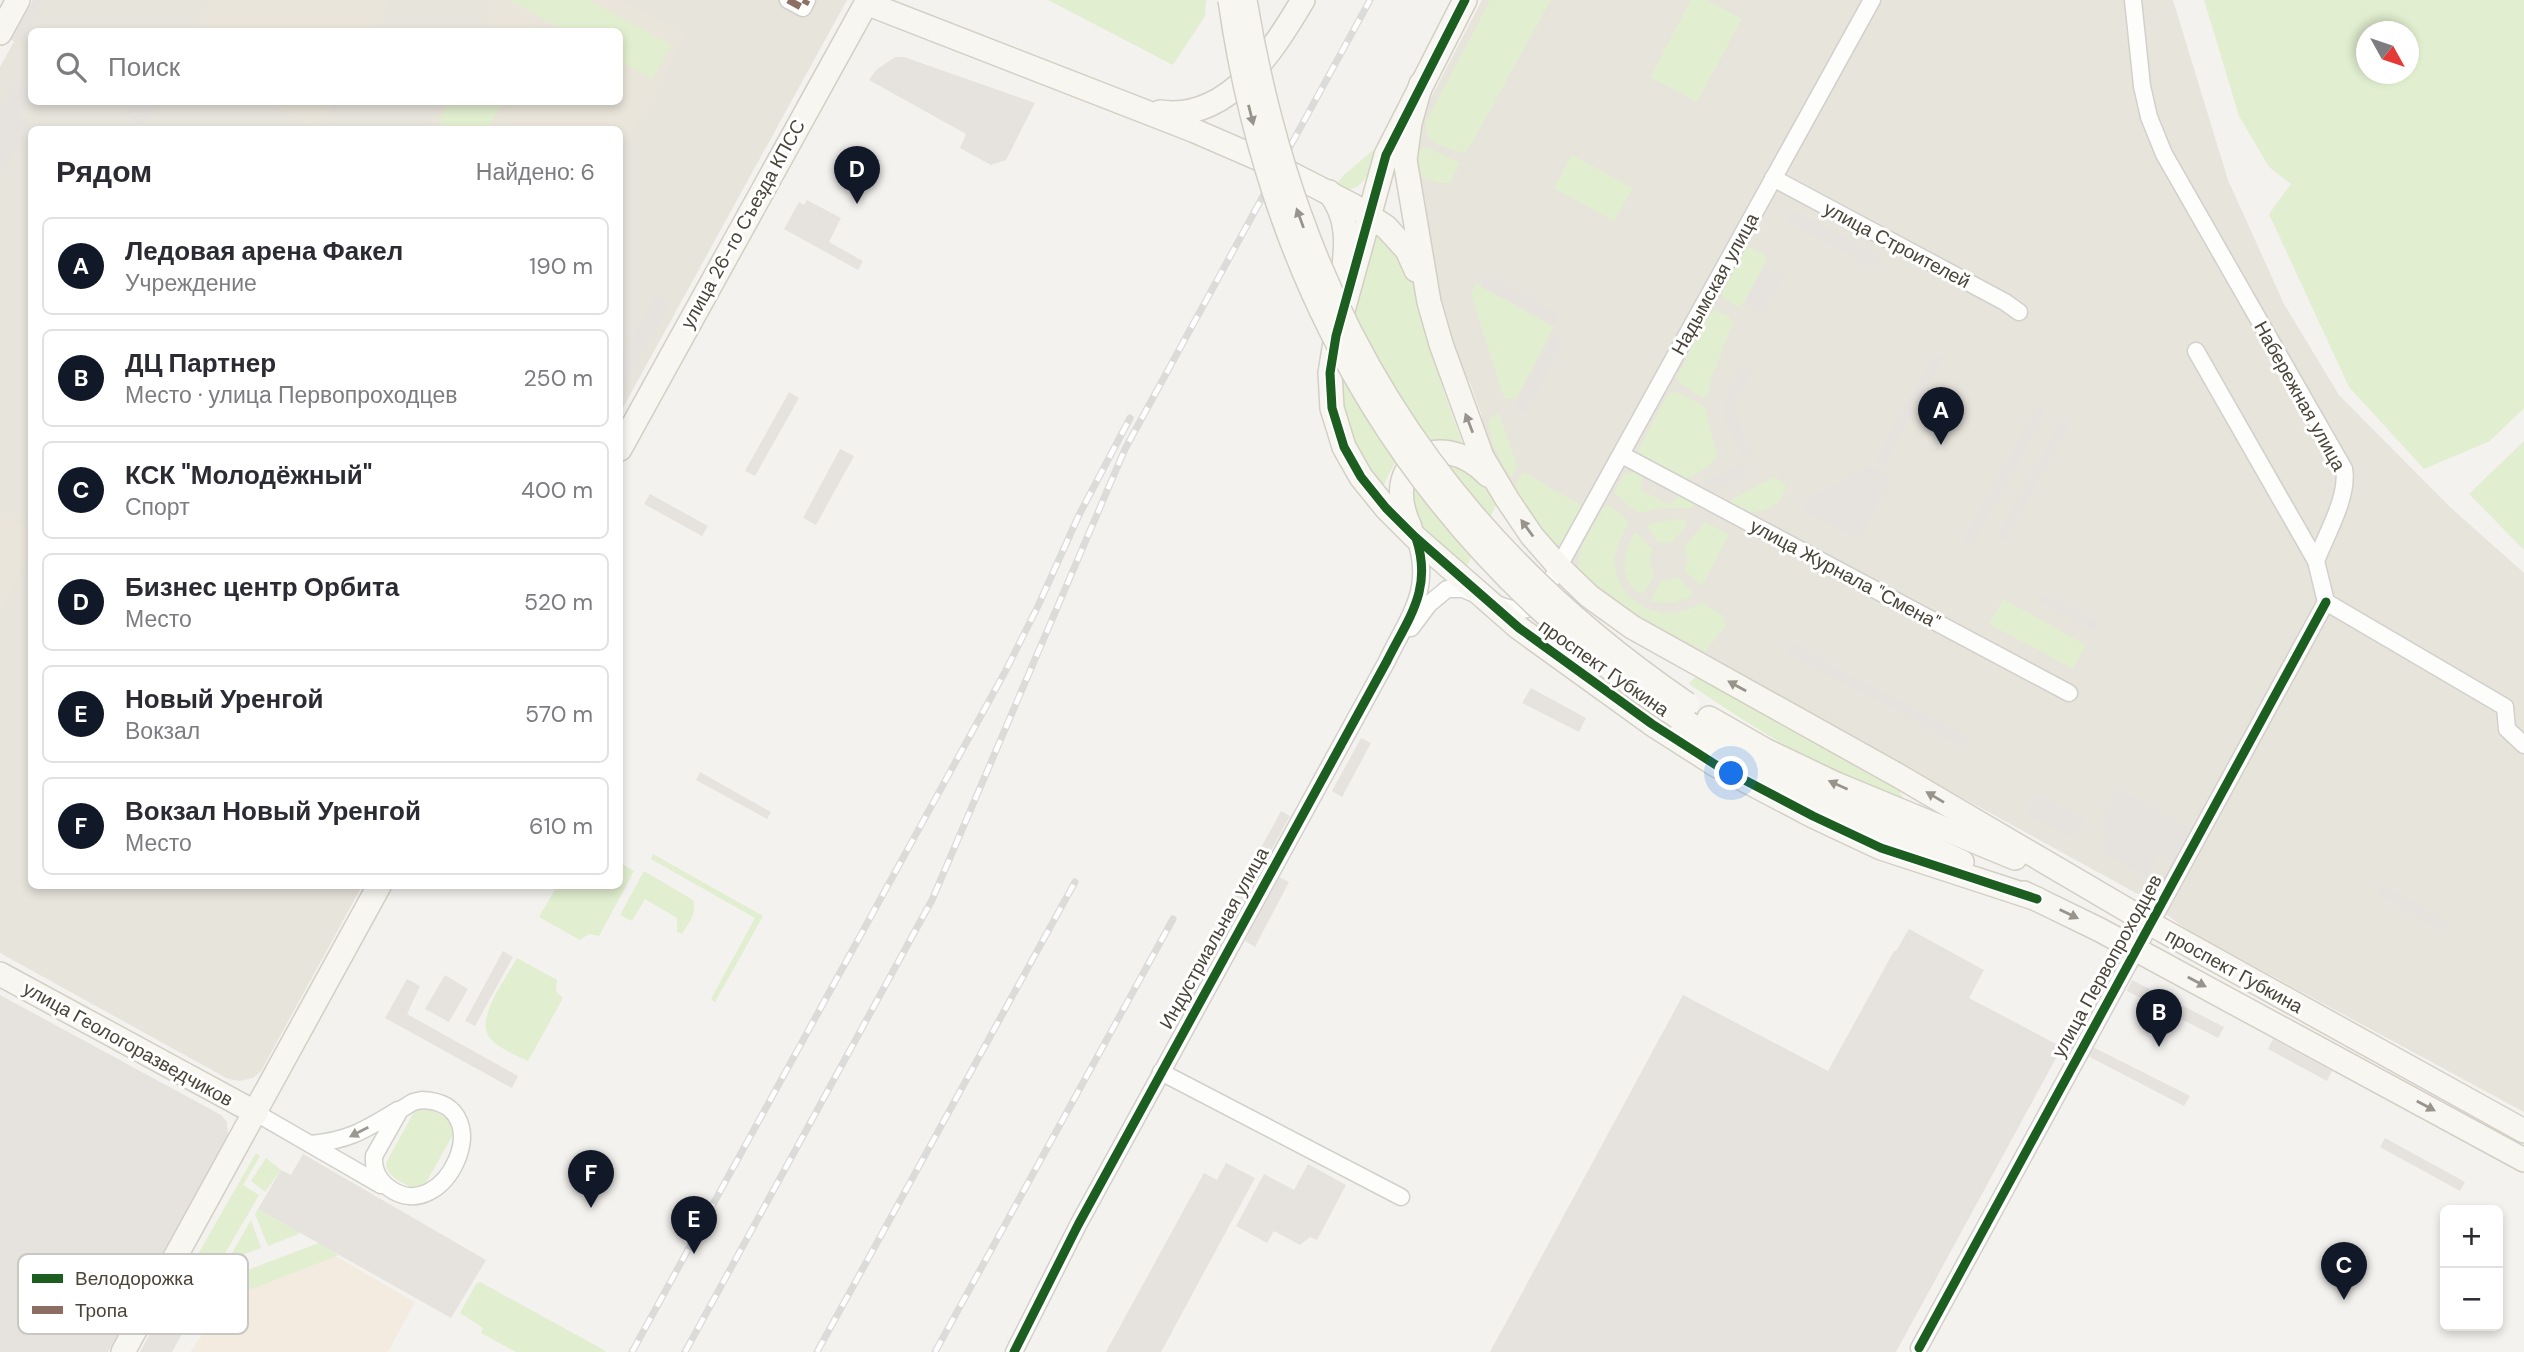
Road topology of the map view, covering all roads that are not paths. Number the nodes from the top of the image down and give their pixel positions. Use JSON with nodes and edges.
{"nodes":[{"id":1,"x":18,"y":0,"type":"edge"},
{"id":2,"x":788,"y":0,"type":"edge"},
{"id":3,"x":807,"y":0,"type":"edge"},
{"id":4,"x":1230,"y":0,"type":"edge"},
{"id":5,"x":1245,"y":0,"type":"edge"},
{"id":6,"x":1303,"y":0,"type":"edge"},
{"id":7,"x":1465,"y":0,"type":"edge"},
{"id":8,"x":1872,"y":0,"type":"edge"},
{"id":9,"x":2133,"y":0,"type":"edge"},
{"id":10,"x":867,"y":2,"type":"edge"},
{"id":11,"x":0,"y":33,"type":"edge"},
{"id":12,"x":1420,"y":83,"type":"junction"},
{"id":13,"x":1136,"y":108,"type":"junction"},
{"id":14,"x":1773,"y":178,"type":"junction"},
{"id":15,"x":1329,"y":192,"type":"junction"},
{"id":16,"x":1370,"y":216,"type":"junction"},
{"id":17,"x":1429,"y":302,"type":"junction"},
{"id":18,"x":2019,"y":312,"type":"dead end"},
{"id":19,"x":1336,"y":336,"type":"junction"},
{"id":20,"x":2196,"y":351,"type":"dead end"},
{"id":21,"x":623,"y":444,"type":"edge"},
{"id":22,"x":1622,"y":455,"type":"junction"},
{"id":23,"x":1498,"y":485,"type":"junction"},
{"id":24,"x":1415,"y":537,"type":"junction"},
{"id":25,"x":2316,"y":561,"type":"junction"},
{"id":26,"x":1560,"y":568,"type":"junction"},
{"id":27,"x":1480,"y":596,"type":"junction"},
{"id":28,"x":2326,"y":601,"type":"junction"},
{"id":29,"x":1387,"y":661,"type":"junction"},
{"id":30,"x":2069,"y":693,"type":"dead end"},
{"id":31,"x":1682,"y":711,"type":"junction"},
{"id":32,"x":2524,"y":745,"type":"edge"},
{"id":33,"x":377,"y":889,"type":"edge"},
{"id":34,"x":2104,"y":897,"type":"junction"},
{"id":35,"x":2037,"y":899,"type":"junction"},
{"id":36,"x":2151,"y":924,"type":"junction"},
{"id":37,"x":2137,"y":949,"type":"junction"},
{"id":38,"x":0,"y":974,"type":"edge"},
{"id":39,"x":1161,"y":1072,"type":"junction"},
{"id":40,"x":404,"y":1106,"type":"junction"},
{"id":41,"x":256,"y":1113,"type":"junction"},
{"id":42,"x":2524,"y":1131,"type":"edge"},
{"id":43,"x":310,"y":1144,"type":"junction"},
{"id":44,"x":2524,"y":1160,"type":"edge"},
{"id":45,"x":397,"y":1194,"type":"junction"},
{"id":46,"x":1401,"y":1197,"type":"dead end"},
{"id":47,"x":178,"y":1254,"type":"edge"},
{"id":48,"x":133,"y":1334,"type":"edge"},
{"id":49,"x":1919,"y":1348,"type":"dead end"},
{"id":50,"x":123,"y":1352,"type":"edge"},
{"id":51,"x":1014,"y":1352,"type":"edge"}],
"edges":[{"from":1,"to":11,"type":"main road"},
{"from":2,"to":3,"type":"street"},
{"from":4,"to":31,"type":"main road","one_way":true,"bridge":true},
{"from":31,"to":5,"type":"main road","one_way":true,"bridge":true},
{"from":6,"to":13,"type":"main road"},
{"from":7,"to":12,"type":"main road"},
{"from":8,"to":14,"type":"street","name":"Надымская улица"},
{"from":9,"to":25,"type":"street","name":"Набережная улица"},
{"from":10,"to":13,"type":"main road"},
{"from":10,"to":21,"type":"main road","name":"улица 26-го Съезда КПСС"},
{"from":12,"to":16,"type":"main road","name":"проспект Губкина"},
{"from":12,"to":17,"type":"main road"},
{"from":13,"to":15,"type":"main road"},
{"from":14,"to":18,"type":"street","name":"улица Строителей"},
{"from":14,"to":22,"type":"street","name":"Надымская улица"},
{"from":15,"to":16,"type":"main road"},
{"from":15,"to":19,"type":"main road"},
{"from":16,"to":17,"type":"main road"},
{"from":16,"to":19,"type":"main road","name":"проспект Губкина"},
{"from":23,"to":17,"type":"main road","name":"проспект Губкина","one_way":true},
{"from":19,"to":24,"type":"main road","name":"проспект Губкина"},
{"from":20,"to":25,"type":"street"},
{"from":22,"to":26,"type":"street","name":"Надымская улица"},
{"from":22,"to":30,"type":"street","name":"улица Журнала \"Смена\""},
{"from":23,"to":24,"type":"main road"},
{"from":26,"to":23,"type":"main road","name":"проспект Губкина","one_way":true},
{"from":24,"to":27,"type":"main road","name":"проспект Губкина"},
{"from":24,"to":29,"type":"street","name":"Индустриальная улица"},
{"from":25,"to":28,"type":"street"},
{"from":26,"to":27,"type":"street","name":"Надымская улица"},
{"from":34,"to":26,"type":"main road","name":"проспект Губкина","one_way":true},
{"from":27,"to":29,"type":"street","name":"Индустриальная улица"},
{"from":27,"to":35,"type":"main road","name":"проспект Губкина"},
{"from":28,"to":32,"type":"street"},
{"from":28,"to":36,"type":"street","name":"улица Первопроходцев"},
{"from":29,"to":39,"type":"street","name":"Индустриальная улица"},
{"from":34,"to":31,"type":"main road","one_way":true},
{"from":31,"to":35,"type":"main road","name":"проспект Губкина"},
{"from":33,"to":41,"type":"main road"},
{"from":34,"to":36,"type":"main road","name":"проспект Губкина"},
{"from":35,"to":37,"type":"main road","name":"проспект Губкина","one_way":true},
{"from":36,"to":37,"type":"street","name":"улица Первопроходцев"},
{"from":36,"to":42,"type":"main road","name":"проспект Губкина"},
{"from":37,"to":44,"type":"main road","name":"проспект Губкина","one_way":true},
{"from":37,"to":49,"type":"street","name":"улица Первопроходцев"},
{"from":38,"to":41,"type":"main road","name":"улица Геологоразведчиков"},
{"from":39,"to":46,"type":"street"},
{"from":39,"to":51,"type":"street","name":"Индустриальная улица"},
{"from":40,"to":43,"type":"street","one_way":true},
{"from":40,"to":45,"type":"street"},
{"from":40,"to":45,"type":"street"},
{"from":41,"to":43,"type":"street"},
{"from":41,"to":47,"type":"main road"},
{"from":43,"to":45,"type":"street"},
{"from":48,"to":50,"type":"main road"}]}
